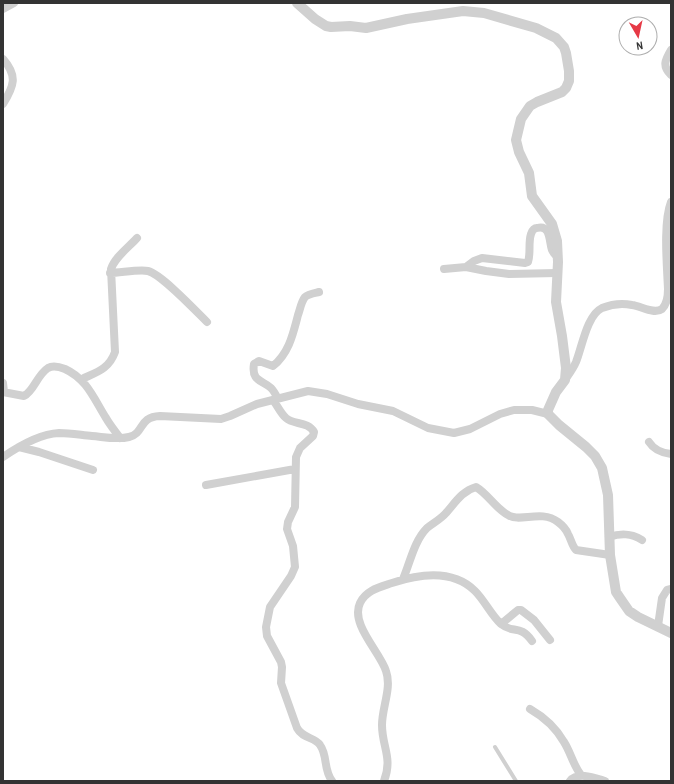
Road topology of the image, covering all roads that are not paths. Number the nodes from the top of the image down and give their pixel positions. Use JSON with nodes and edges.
{"nodes":[{"id":1,"x":14,"y":3,"type":"edge"},
{"id":2,"x":297,"y":3,"type":"edge"},
{"id":3,"x":3,"y":9,"type":"edge"},
{"id":4,"x":671,"y":50,"type":"edge"},
{"id":5,"x":3,"y":59,"type":"edge"},
{"id":6,"x":671,"y":76,"type":"edge"},
{"id":7,"x":3,"y":104,"type":"edge"},
{"id":8,"x":671,"y":202,"type":"edge"},
{"id":9,"x":137,"y":238,"type":"dead end"},
{"id":10,"x":558,"y":258,"type":"junction"},
{"id":11,"x":466,"y":267,"type":"junction"},
{"id":12,"x":444,"y":269,"type":"dead end"},
{"id":13,"x":110,"y":273,"type":"junction"},
{"id":14,"x":557,"y":273,"type":"junction"},
{"id":15,"x":319,"y":292,"type":"dead end"},
{"id":16,"x":207,"y":322,"type":"dead end"},
{"id":17,"x":82,"y":379,"type":"junction"},
{"id":18,"x":565,"y":380,"type":"junction"},
{"id":19,"x":3,"y":383,"type":"edge"},
{"id":20,"x":3,"y":392,"type":"edge"},
{"id":21,"x":276,"y":399,"type":"junction"},
{"id":22,"x":548,"y":414,"type":"junction"},
{"id":23,"x":120,"y":438,"type":"junction"},
{"id":24,"x":649,"y":442,"type":"dead end"},
{"id":25,"x":19,"y":448,"type":"junction"},
{"id":26,"x":671,"y":454,"type":"edge"},
{"id":27,"x":3,"y":457,"type":"edge"},
{"id":28,"x":295,"y":469,"type":"junction"},
{"id":29,"x":93,"y":470,"type":"dead end"},
{"id":30,"x":206,"y":485,"type":"dead end"},
{"id":31,"x":609,"y":537,"type":"junction"},
{"id":32,"x":642,"y":540,"type":"dead end"},
{"id":33,"x":610,"y":555,"type":"junction"},
{"id":34,"x":403,"y":579,"type":"junction"},
{"id":35,"x":671,"y":589,"type":"edge"},
{"id":36,"x":501,"y":624,"type":"junction"},
{"id":37,"x":658,"y":626,"type":"junction"},
{"id":38,"x":671,"y":633,"type":"edge"},
{"id":39,"x":550,"y":640,"type":"dead end"},
{"id":40,"x":532,"y":641,"type":"dead end"},
{"id":41,"x":530,"y":709,"type":"dead end"},
{"id":42,"x":495,"y":747,"type":"dead end"},
{"id":43,"x":581,"y":776,"type":"junction"},
{"id":44,"x":332,"y":781,"type":"edge"},
{"id":45,"x":384,"y":781,"type":"edge"},
{"id":46,"x":516,"y":781,"type":"edge"},
{"id":47,"x":570,"y":781,"type":"edge"},
{"id":48,"x":605,"y":781,"type":"edge"}],
"edges":[{"from":1,"to":3,"type":"street"},
{"from":2,"to":10,"type":"street"},
{"from":4,"to":6,"type":"street"},
{"from":5,"to":7,"type":"street"},
{"from":8,"to":18,"type":"street"},
{"from":9,"to":13,"type":"street"},
{"from":10,"to":11,"type":"street"},
{"from":10,"to":14,"type":"street"},
{"from":11,"to":12,"type":"street"},
{"from":11,"to":14,"type":"street"},
{"from":13,"to":16,"type":"street"},
{"from":13,"to":17,"type":"street"},
{"from":14,"to":18,"type":"street"},
{"from":15,"to":21,"type":"street"},
{"from":17,"to":20,"type":"street"},
{"from":17,"to":23,"type":"street"},
{"from":18,"to":22,"type":"street"},
{"from":19,"to":20,"type":"street"},
{"from":21,"to":22,"type":"street"},
{"from":21,"to":23,"type":"street"},
{"from":21,"to":28,"type":"street"},
{"from":22,"to":31,"type":"street"},
{"from":23,"to":25,"type":"street"},
{"from":24,"to":26,"type":"street"},
{"from":25,"to":27,"type":"street"},
{"from":25,"to":29,"type":"street"},
{"from":28,"to":30,"type":"street"},
{"from":28,"to":44,"type":"street"},
{"from":31,"to":32,"type":"street"},
{"from":31,"to":33,"type":"street"},
{"from":33,"to":34,"type":"street"},
{"from":33,"to":37,"type":"street"},
{"from":34,"to":36,"type":"street"},
{"from":34,"to":45,"type":"street"},
{"from":35,"to":37,"type":"street"},
{"from":36,"to":39,"type":"street"},
{"from":36,"to":40,"type":"street"},
{"from":37,"to":38,"type":"street"},
{"from":41,"to":43,"type":"street"},
{"from":42,"to":46,"type":"lane"},
{"from":43,"to":47,"type":"street"},
{"from":43,"to":48,"type":"street"}]}
